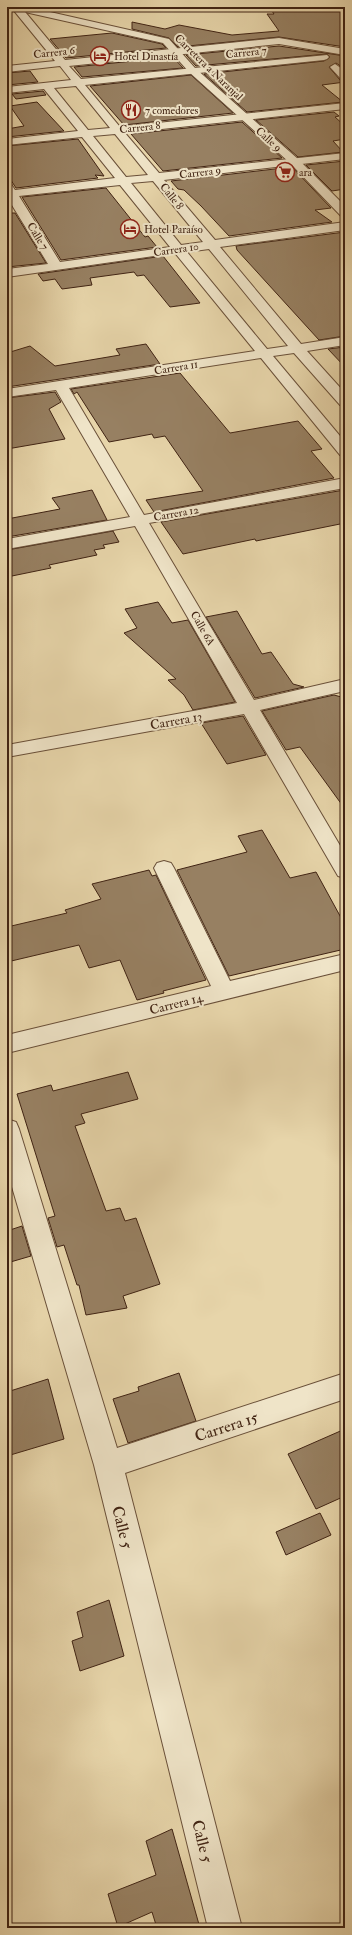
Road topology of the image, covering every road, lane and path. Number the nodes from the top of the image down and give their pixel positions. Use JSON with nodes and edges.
{"nodes":[{"id":1,"x":16,"y":7,"type":"edge"},
{"id":2,"x":28,"y":21,"type":"junction"},
{"id":3,"x":14,"y":23,"type":"dead end"},
{"id":4,"x":176,"y":51,"type":"junction"},
{"id":5,"x":345,"y":53,"type":"edge"},
{"id":6,"x":62,"y":63,"type":"junction"},
{"id":7,"x":334,"y":67,"type":"dead end"},
{"id":8,"x":7,"y":69,"type":"edge"},
{"id":9,"x":192,"y":70,"type":"junction"},
{"id":10,"x":345,"y":77,"type":"edge"},
{"id":11,"x":78,"y":82,"type":"junction"},
{"id":12,"x":47,"y":86,"type":"junction"},
{"id":13,"x":7,"y":90,"type":"edge"},
{"id":14,"x":345,"y":106,"type":"edge"},
{"id":15,"x":244,"y":117,"type":"junction"},
{"id":16,"x":117,"y":130,"type":"junction"},
{"id":17,"x":84,"y":133,"type":"junction"},
{"id":18,"x":7,"y":142,"type":"edge"},
{"id":19,"x":345,"y":156,"type":"edge"},
{"id":20,"x":294,"y":161,"type":"junction"},
{"id":21,"x":156,"y":177,"type":"junction"},
{"id":22,"x":123,"y":181,"type":"junction"},
{"id":23,"x":8,"y":191,"type":"edge"},
{"id":24,"x":345,"y":213,"type":"edge"},
{"id":25,"x":345,"y":226,"type":"edge"},
{"id":26,"x":211,"y":244,"type":"junction"},
{"id":27,"x":178,"y":249,"type":"junction"},
{"id":28,"x":56,"y":266,"type":"junction"},
{"id":29,"x":7,"y":273,"type":"edge"},
{"id":30,"x":345,"y":341,"type":"edge"},
{"id":31,"x":297,"y":348,"type":"junction"},
{"id":32,"x":265,"y":353,"type":"junction"},
{"id":33,"x":60,"y":385,"type":"junction"},
{"id":34,"x":7,"y":393,"type":"edge"},
{"id":35,"x":345,"y":402,"type":"edge"},
{"id":36,"x":345,"y":452,"type":"edge"},
{"id":37,"x":345,"y":483,"type":"edge"},
{"id":38,"x":140,"y":520,"type":"junction"},
{"id":39,"x":7,"y":544,"type":"edge"},
{"id":40,"x":345,"y":685,"type":"edge"},
{"id":41,"x":249,"y":707,"type":"junction"},
{"id":42,"x":7,"y":751,"type":"edge"},
{"id":43,"x":164,"y":868,"type":"dead end"},
{"id":44,"x":345,"y":871,"type":"edge"},
{"id":45,"x":345,"y":962,"type":"edge"},
{"id":46,"x":224,"y":991,"type":"junction"},
{"id":47,"x":7,"y":1044,"type":"edge"},
{"id":48,"x":7,"y":1129,"type":"edge"},
{"id":49,"x":345,"y":1386,"type":"edge"},
{"id":50,"x":108,"y":1465,"type":"junction"},
{"id":51,"x":225,"y":1928,"type":"edge"}],
"edges":[{"from":1,"to":2,"type":"street","name":"Calle 8"},
{"from":1,"to":4,"type":"street","name":"Carretera a Naranjal"},
{"from":2,"to":3,"type":"street"},
{"from":2,"to":6,"type":"street","name":"Calle 8"},
{"from":4,"to":5,"type":"street","name":"Carrera 6"},
{"from":4,"to":6,"type":"street","name":"Carrera 6"},
{"from":4,"to":9,"type":"street","name":"Carretera a Naranjal"},
{"from":5,"to":9,"type":"street","name":"Carrera 7"},
{"from":6,"to":8,"type":"street","name":"Carrera 6"},
{"from":6,"to":11,"type":"street","name":"Calle 8"},
{"from":7,"to":10,"type":"street"},
{"from":9,"to":11,"type":"street","name":"Carrera 7"},
{"from":9,"to":15,"type":"street","name":"Carretera a Naranjal"},
{"from":11,"to":12,"type":"street","name":"Carrera 7"},
{"from":11,"to":16,"type":"street","name":"Calle 8"},
{"from":12,"to":13,"type":"street","name":"Carrera 7"},
{"from":12,"to":17,"type":"street"},
{"from":14,"to":15,"type":"street","name":"Carrera 8"},
{"from":15,"to":16,"type":"street","name":"Carrera 8"},
{"from":15,"to":20,"type":"street","name":"Calle 9"},
{"from":16,"to":17,"type":"street","name":"Carrera 8"},
{"from":16,"to":21,"type":"street","name":"Calle 8"},
{"from":17,"to":18,"type":"street","name":"Carrera 8"},
{"from":17,"to":22,"type":"street"},
{"from":19,"to":20,"type":"street","name":"Carrera 9"},
{"from":20,"to":21,"type":"street","name":"Carrera 9"},
{"from":20,"to":24,"type":"street","name":"Calle 9"},
{"from":21,"to":22,"type":"street","name":"Carrera 9"},
{"from":21,"to":26,"type":"street","name":"Calle 8"},
{"from":22,"to":23,"type":"street","name":"Carrera 9"},
{"from":22,"to":27,"type":"street"},
{"from":23,"to":28,"type":"street","name":"Calle 7"},
{"from":25,"to":26,"type":"street","name":"Carrera 10"},
{"from":26,"to":27,"type":"street","name":"Carrera 10"},
{"from":26,"to":31,"type":"street","name":"Calle 8"},
{"from":27,"to":28,"type":"street","name":"Carrera 10"},
{"from":27,"to":32,"type":"street"},
{"from":28,"to":29,"type":"street","name":"Carrera 10"},
{"from":30,"to":31,"type":"street","name":"Carrera 11"},
{"from":31,"to":32,"type":"street","name":"Carrera 11"},
{"from":31,"to":35,"type":"street","name":"Calle 8"},
{"from":32,"to":33,"type":"street","name":"Carrera 11"},
{"from":32,"to":36,"type":"street"},
{"from":33,"to":34,"type":"street","name":"Carrera 11"},
{"from":33,"to":38,"type":"street","name":"Calle 6A"},
{"from":37,"to":38,"type":"street","name":"Carrera 12"},
{"from":38,"to":39,"type":"street","name":"Carrera 12"},
{"from":38,"to":41,"type":"street","name":"Calle 6A"},
{"from":40,"to":41,"type":"street","name":"Carrera 13"},
{"from":41,"to":42,"type":"street","name":"Carrera 13"},
{"from":41,"to":44,"type":"street","name":"Calle 6A"},
{"from":43,"to":46,"type":"street"},
{"from":45,"to":46,"type":"street","name":"Carrera 14"},
{"from":46,"to":47,"type":"street","name":"Carrera 14"},
{"from":48,"to":50,"type":"street","name":"Calle 5"},
{"from":49,"to":50,"type":"street","name":"Carrera 15"},
{"from":50,"to":51,"type":"street","name":"Calle 5"}]}
